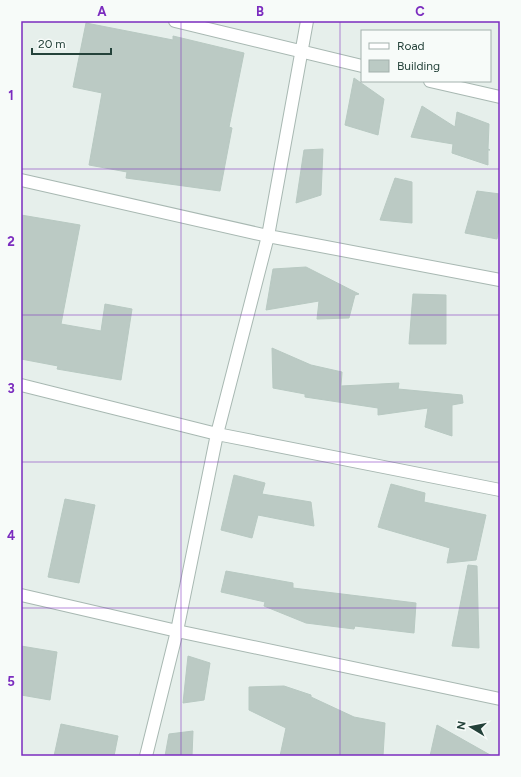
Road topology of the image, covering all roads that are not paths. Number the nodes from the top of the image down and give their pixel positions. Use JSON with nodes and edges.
{"nodes":[{"id":1,"x":175,"y":21,"type":"edge"},
{"id":2,"x":307,"y":21,"type":"edge"},
{"id":3,"x":302,"y":52,"type":"junction"},
{"id":4,"x":361,"y":66,"type":"edge"},
{"id":5,"x":434,"y":82,"type":"edge"},
{"id":6,"x":500,"y":97,"type":"edge"},
{"id":7,"x":21,"y":180,"type":"edge"},
{"id":8,"x":268,"y":236,"type":"junction"},
{"id":9,"x":500,"y":280,"type":"edge"},
{"id":10,"x":21,"y":385,"type":"edge"},
{"id":11,"x":217,"y":434,"type":"junction"},
{"id":12,"x":500,"y":490,"type":"edge"},
{"id":13,"x":21,"y":595,"type":"edge"},
{"id":14,"x":177,"y":631,"type":"junction"},
{"id":15,"x":500,"y":699,"type":"edge"},
{"id":16,"x":146,"y":756,"type":"edge"}],
"edges":[{"from":1,"to":3,"type":"street"},
{"from":2,"to":3,"type":"street"},
{"from":3,"to":4,"type":"street"},
{"from":3,"to":8,"type":"street"},
{"from":5,"to":6,"type":"street"},
{"from":7,"to":8,"type":"street"},
{"from":8,"to":9,"type":"street"},
{"from":8,"to":11,"type":"street"},
{"from":10,"to":11,"type":"street"},
{"from":11,"to":12,"type":"street"},
{"from":11,"to":14,"type":"street"},
{"from":13,"to":14,"type":"street"},
{"from":14,"to":15,"type":"street"},
{"from":14,"to":16,"type":"street"}]}
